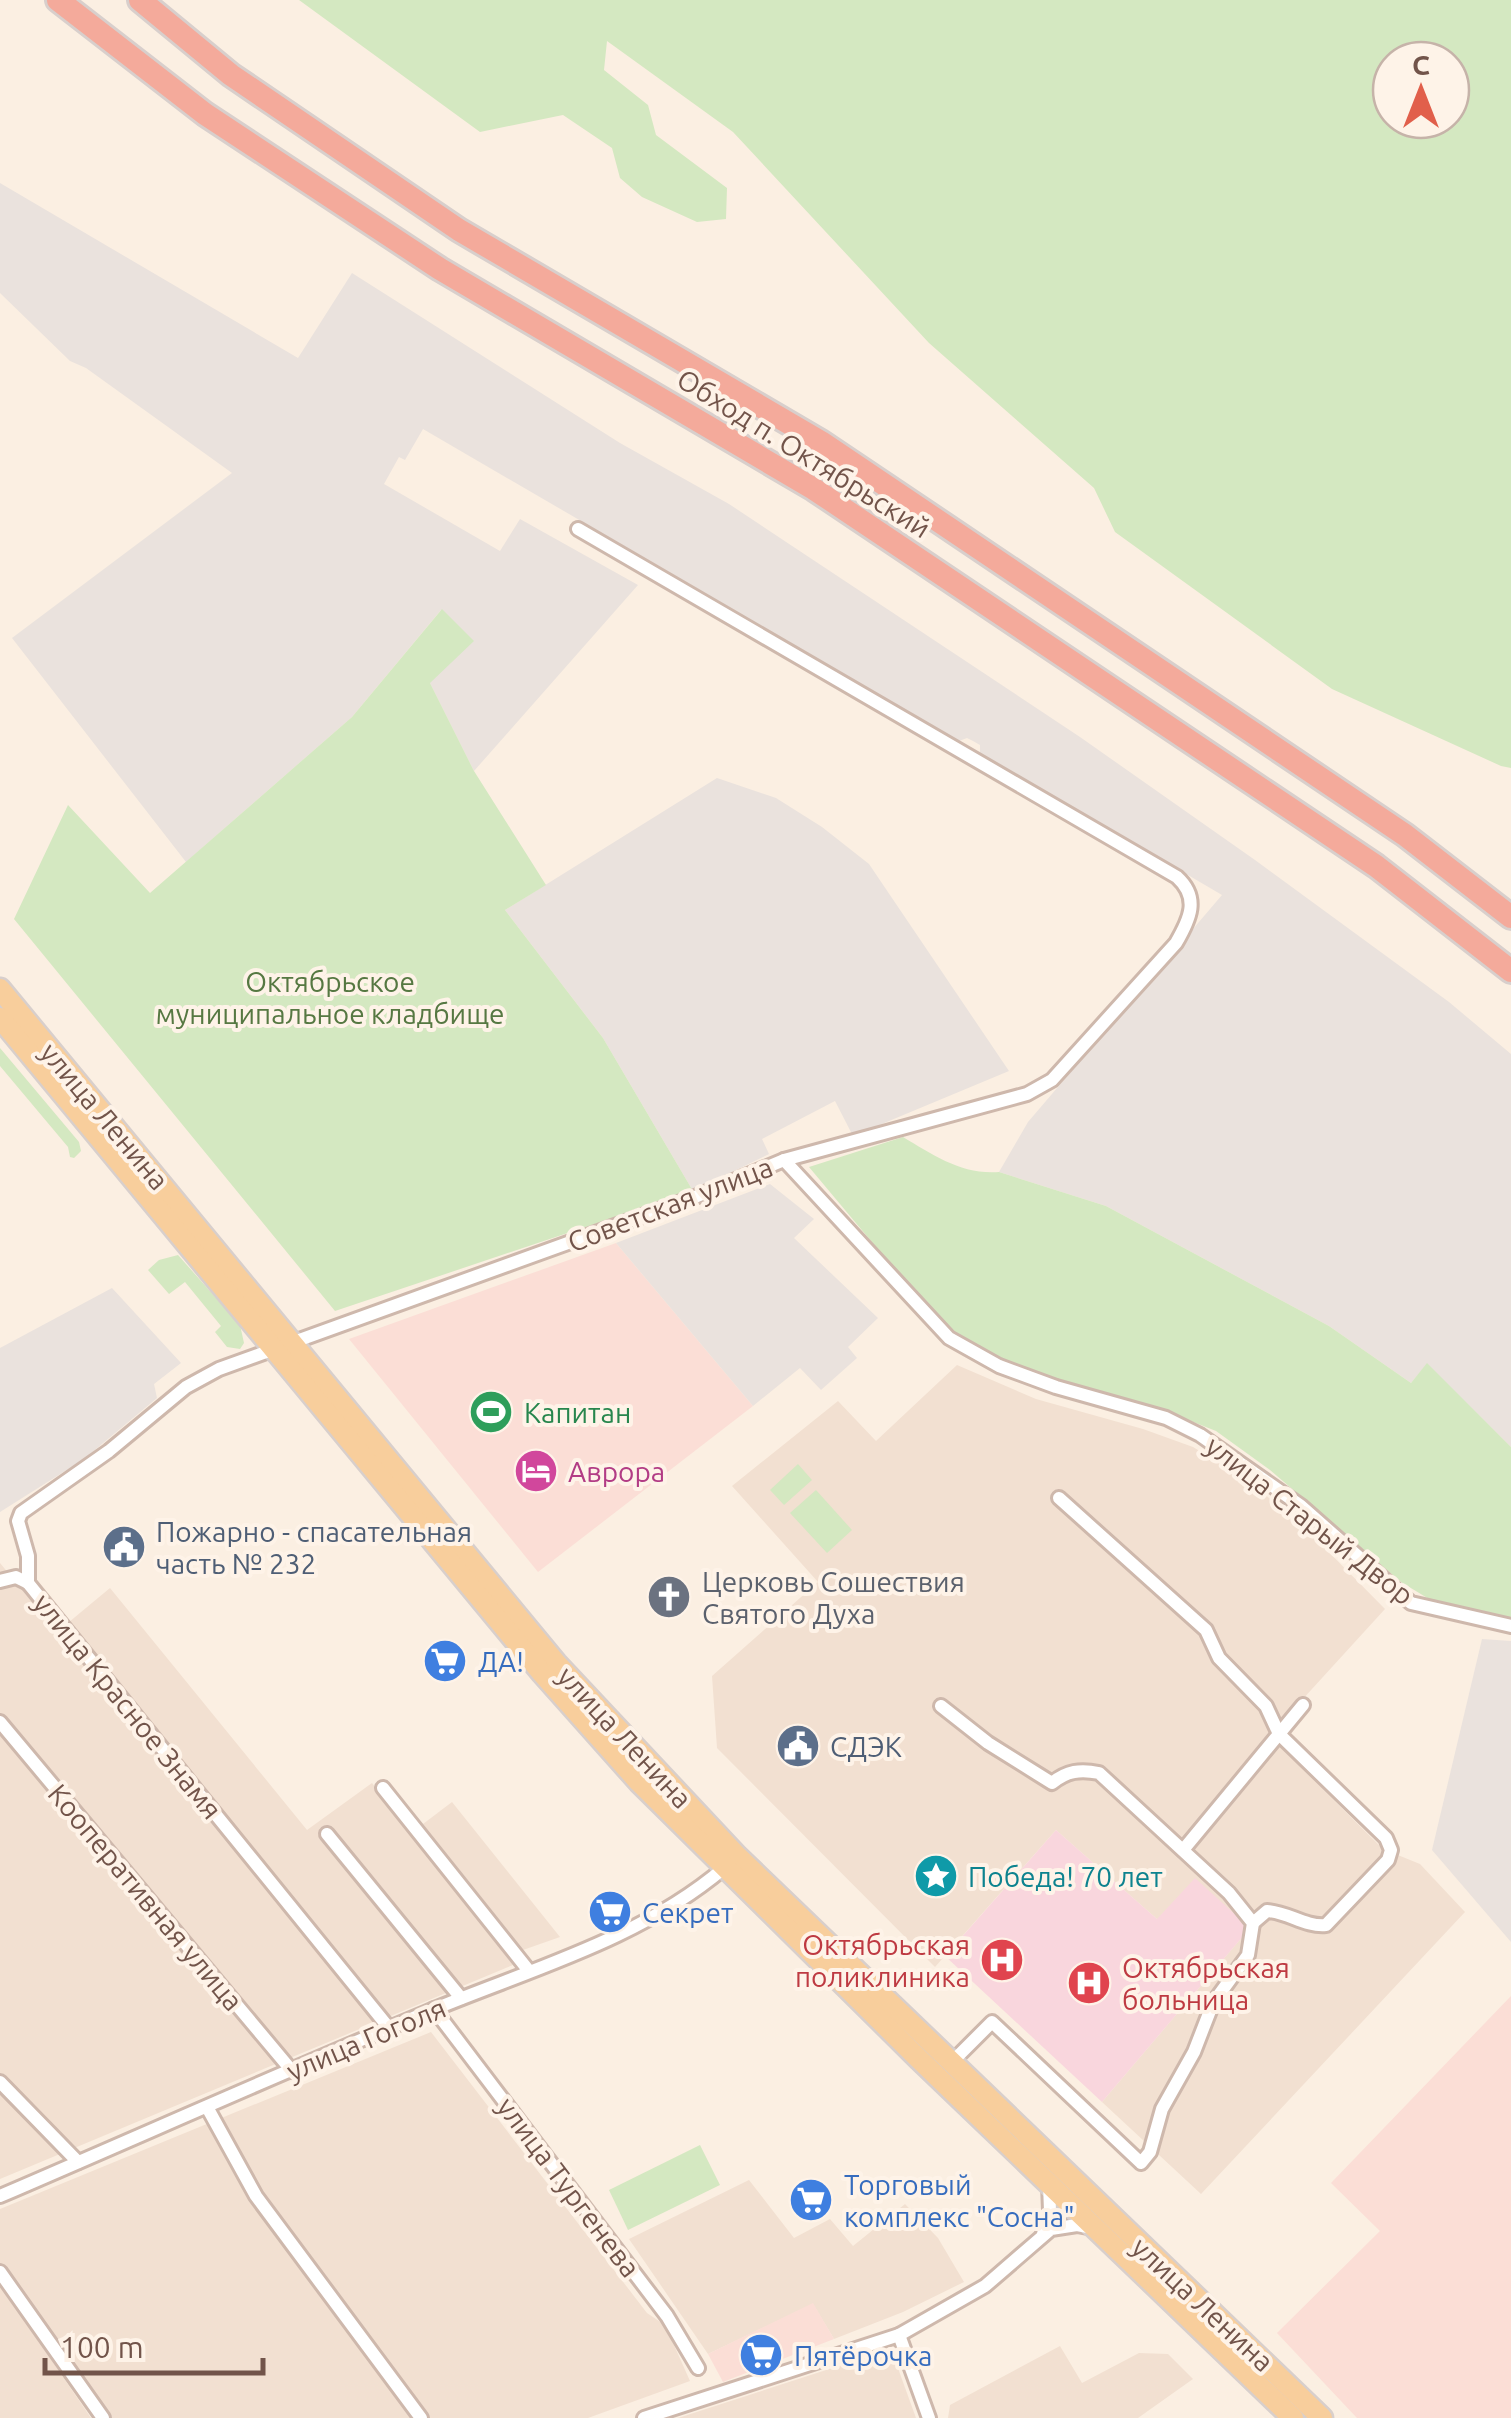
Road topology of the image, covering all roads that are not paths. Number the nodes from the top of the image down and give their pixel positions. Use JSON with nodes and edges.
{"nodes":[{"id":1,"x":58,"y":0,"type":"edge"},
{"id":2,"x":140,"y":0,"type":"edge"},
{"id":3,"x":578,"y":529,"type":"dead end"},
{"id":4,"x":1511,"y":918,"type":"edge"},
{"id":5,"x":1511,"y":971,"type":"edge"},
{"id":6,"x":0,"y":988,"type":"edge"},
{"id":7,"x":0,"y":1018,"type":"edge"},
{"id":8,"x":784,"y":1160,"type":"junction"},
{"id":9,"x":282,"y":1345,"type":"junction"},
{"id":10,"x":1059,"y":1498,"type":"dead end"},
{"id":11,"x":0,"y":1581,"type":"edge"},
{"id":12,"x":28,"y":1582,"type":"junction"},
{"id":13,"x":1511,"y":1626,"type":"edge"},
{"id":14,"x":1303,"y":1705,"type":"dead end"},
{"id":15,"x":941,"y":1706,"type":"dead end"},
{"id":16,"x":0,"y":1722,"type":"edge"},
{"id":17,"x":1279,"y":1734,"type":"junction"},
{"id":18,"x":384,"y":1788,"type":"dead end"},
{"id":19,"x":328,"y":1834,"type":"dead end"},
{"id":20,"x":1182,"y":1850,"type":"junction"},
{"id":21,"x":724,"y":1868,"type":"junction"},
{"id":22,"x":1254,"y":1923,"type":"junction"},
{"id":23,"x":529,"y":1972,"type":"junction"},
{"id":24,"x":461,"y":1998,"type":"junction"},
{"id":25,"x":434,"y":2009,"type":"junction"},
{"id":26,"x":389,"y":2028,"type":"junction"},
{"id":27,"x":950,"y":2064,"type":"junction"},
{"id":28,"x":292,"y":2071,"type":"junction"},
{"id":29,"x":0,"y":2082,"type":"edge"},
{"id":30,"x":207,"y":2107,"type":"junction"},
{"id":31,"x":78,"y":2162,"type":"junction"},
{"id":32,"x":1049,"y":2184,"type":"junction"},
{"id":33,"x":0,"y":2196,"type":"edge"},
{"id":34,"x":1096,"y":2228,"type":"junction"},
{"id":35,"x":1043,"y":2234,"type":"junction"},
{"id":36,"x":0,"y":2272,"type":"edge"},
{"id":37,"x":900,"y":2335,"type":"junction"},
{"id":38,"x":698,"y":2368,"type":"dead end"},
{"id":39,"x":103,"y":2418,"type":"edge"},
{"id":40,"x":422,"y":2418,"type":"edge"},
{"id":41,"x":644,"y":2418,"type":"edge"},
{"id":42,"x":929,"y":2418,"type":"edge"},
{"id":43,"x":1292,"y":2418,"type":"edge"},
{"id":44,"x":1322,"y":2418,"type":"edge"}],
"edges":[{"from":1,"to":5,"type":"highway","name":"Обход п. Октябрьский"},
{"from":2,"to":4,"type":"highway","name":"Обход п. Октябрьский"},
{"from":3,"to":8,"type":"street","name":"Советская улица"},
{"from":6,"to":9,"type":"main road","name":"улица Ленина"},
{"from":7,"to":9,"type":"main road","name":"улица Ленина"},
{"from":8,"to":9,"type":"street","name":"Советская улица"},
{"from":8,"to":13,"type":"street","name":"улица Старый Двор"},
{"from":9,"to":12,"type":"street","name":"улица Красное Знамя"},
{"from":9,"to":21,"type":"main road","name":"улица Ленина"},
{"from":9,"to":27,"type":"main road","name":"улица Ленина"},
{"from":10,"to":17,"type":"street"},
{"from":11,"to":12,"type":"street"},
{"from":12,"to":26,"type":"street","name":"улица Красное Знамя"},
{"from":14,"to":17,"type":"street"},
{"from":15,"to":20,"type":"street"},
{"from":16,"to":28,"type":"street","name":"Кооперативная улица"},
{"from":17,"to":20,"type":"street"},
{"from":17,"to":22,"type":"street"},
{"from":18,"to":23,"type":"street"},
{"from":19,"to":24,"type":"street"},
{"from":20,"to":22,"type":"street"},
{"from":21,"to":23,"type":"street","name":"улица Гоголя"},
{"from":21,"to":32,"type":"main road","name":"улица Ленина"},
{"from":22,"to":27,"type":"street"},
{"from":23,"to":24,"type":"street","name":"улица Гоголя"},
{"from":24,"to":25,"type":"street","name":"улица Гоголя"},
{"from":25,"to":26,"type":"street","name":"улица Гоголя"},
{"from":25,"to":38,"type":"street","name":"улица Тургенева"},
{"from":26,"to":28,"type":"street","name":"улица Гоголя"},
{"from":27,"to":44,"type":"main road","name":"улица Ленина"},
{"from":28,"to":30,"type":"street","name":"улица Гоголя"},
{"from":29,"to":31,"type":"street"},
{"from":30,"to":31,"type":"street","name":"улица Гоголя"},
{"from":30,"to":40,"type":"street"},
{"from":31,"to":33,"type":"street","name":"улица Гоголя"},
{"from":32,"to":34,"type":"main road","name":"улица Ленина"},
{"from":32,"to":35,"type":"street"},
{"from":34,"to":35,"type":"street"},
{"from":34,"to":43,"type":"main road","name":"улица Ленина"},
{"from":35,"to":37,"type":"street"},
{"from":36,"to":39,"type":"street"},
{"from":37,"to":41,"type":"street"},
{"from":37,"to":42,"type":"street"}]}
